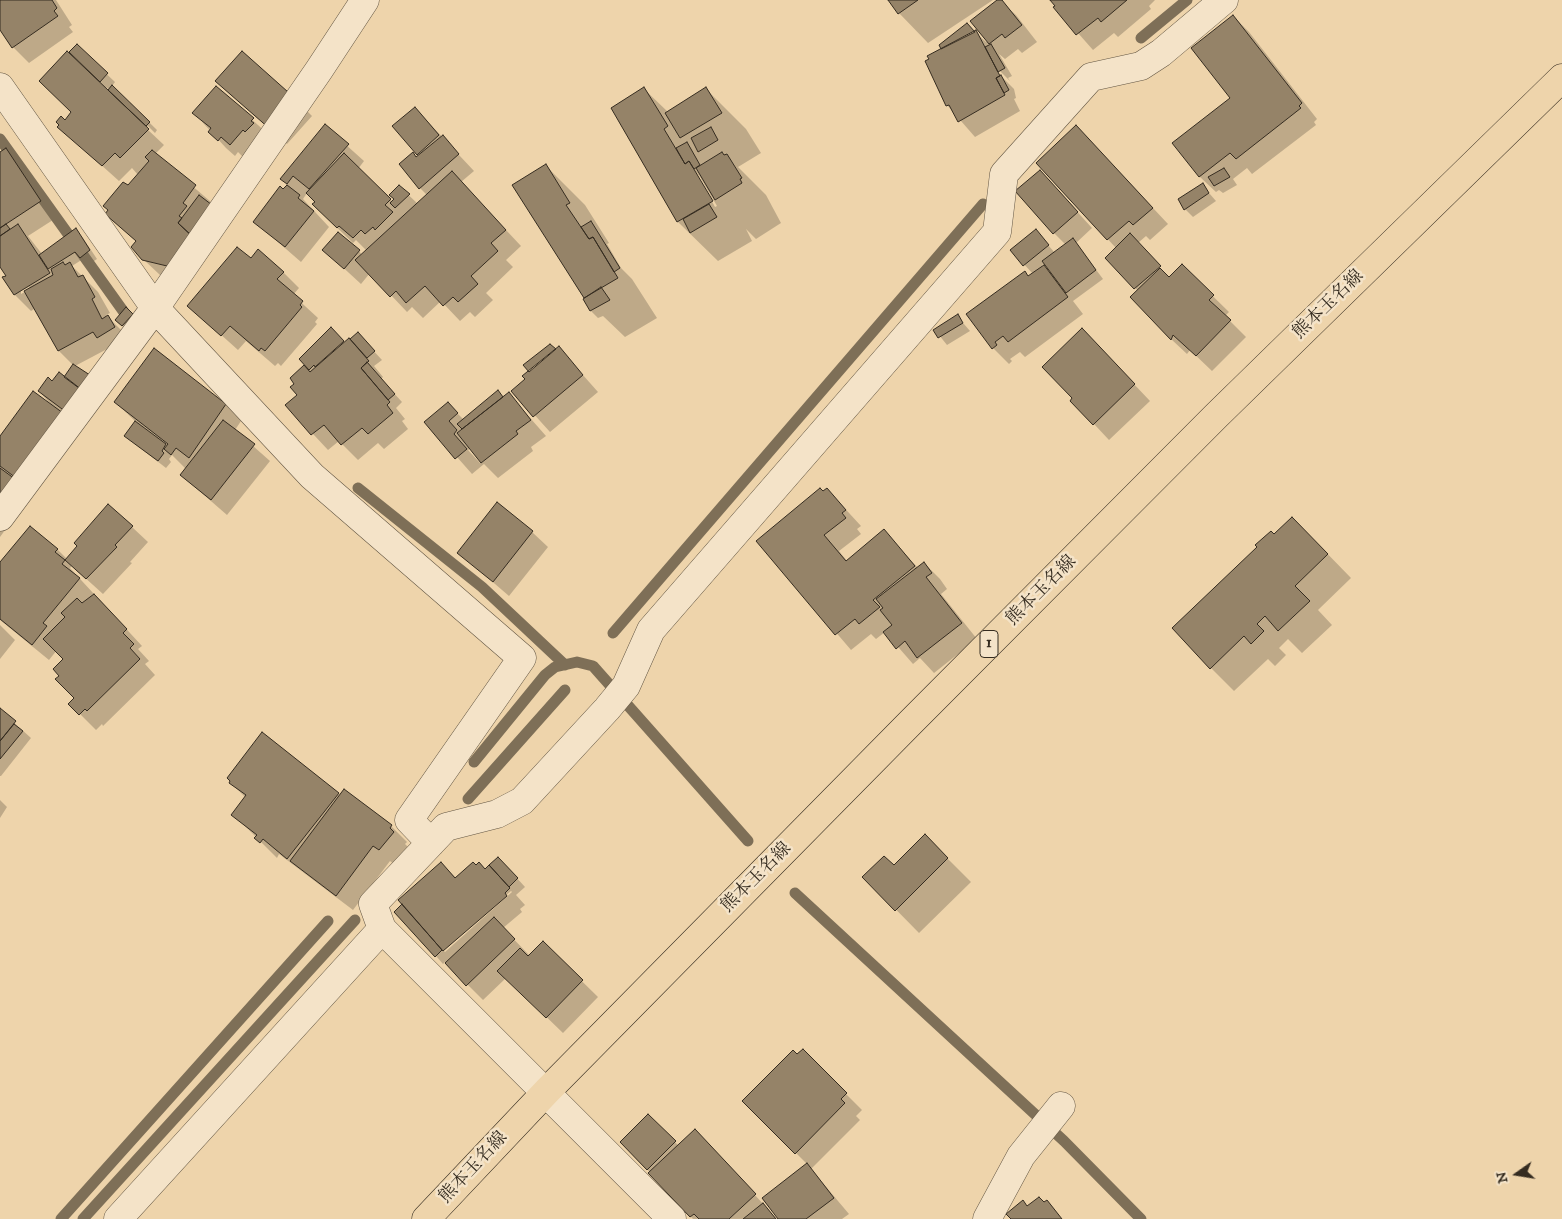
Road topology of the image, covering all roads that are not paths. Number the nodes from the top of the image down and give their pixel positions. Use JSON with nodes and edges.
{"nodes":[{"id":1,"x":365,"y":0,"type":"edge"},
{"id":2,"x":1224,"y":0,"type":"edge"},
{"id":3,"x":1562,"y":78,"type":"edge"},
{"id":4,"x":0,"y":87,"type":"edge"},
{"id":5,"x":155,"y":308,"type":"junction"},
{"id":6,"x":0,"y":516,"type":"edge"},
{"id":7,"x":431,"y":843,"type":"junction"},
{"id":8,"x":382,"y":929,"type":"junction"},
{"id":9,"x":547,"y":1092,"type":"junction"},
{"id":10,"x":1050,"y":1119,"type":"dead end"},
{"id":11,"x":118,"y":1219,"type":"edge"},
{"id":12,"x":426,"y":1219,"type":"edge"},
{"id":13,"x":672,"y":1219,"type":"edge"},
{"id":14,"x":987,"y":1219,"type":"edge"}],
"edges":[{"from":1,"to":5,"type":"street"},
{"from":2,"to":7,"type":"street"},
{"from":3,"to":9,"type":"main road","name":"熊本玉名線","number":"1"},
{"from":4,"to":5,"type":"street"},
{"from":5,"to":6,"type":"street"},
{"from":5,"to":7,"type":"street"},
{"from":7,"to":8,"type":"street"},
{"from":8,"to":9,"type":"street"},
{"from":8,"to":11,"type":"street"},
{"from":9,"to":12,"type":"main road","name":"熊本玉名線","number":"1"},
{"from":9,"to":13,"type":"street"},
{"from":10,"to":14,"type":"street"}]}
